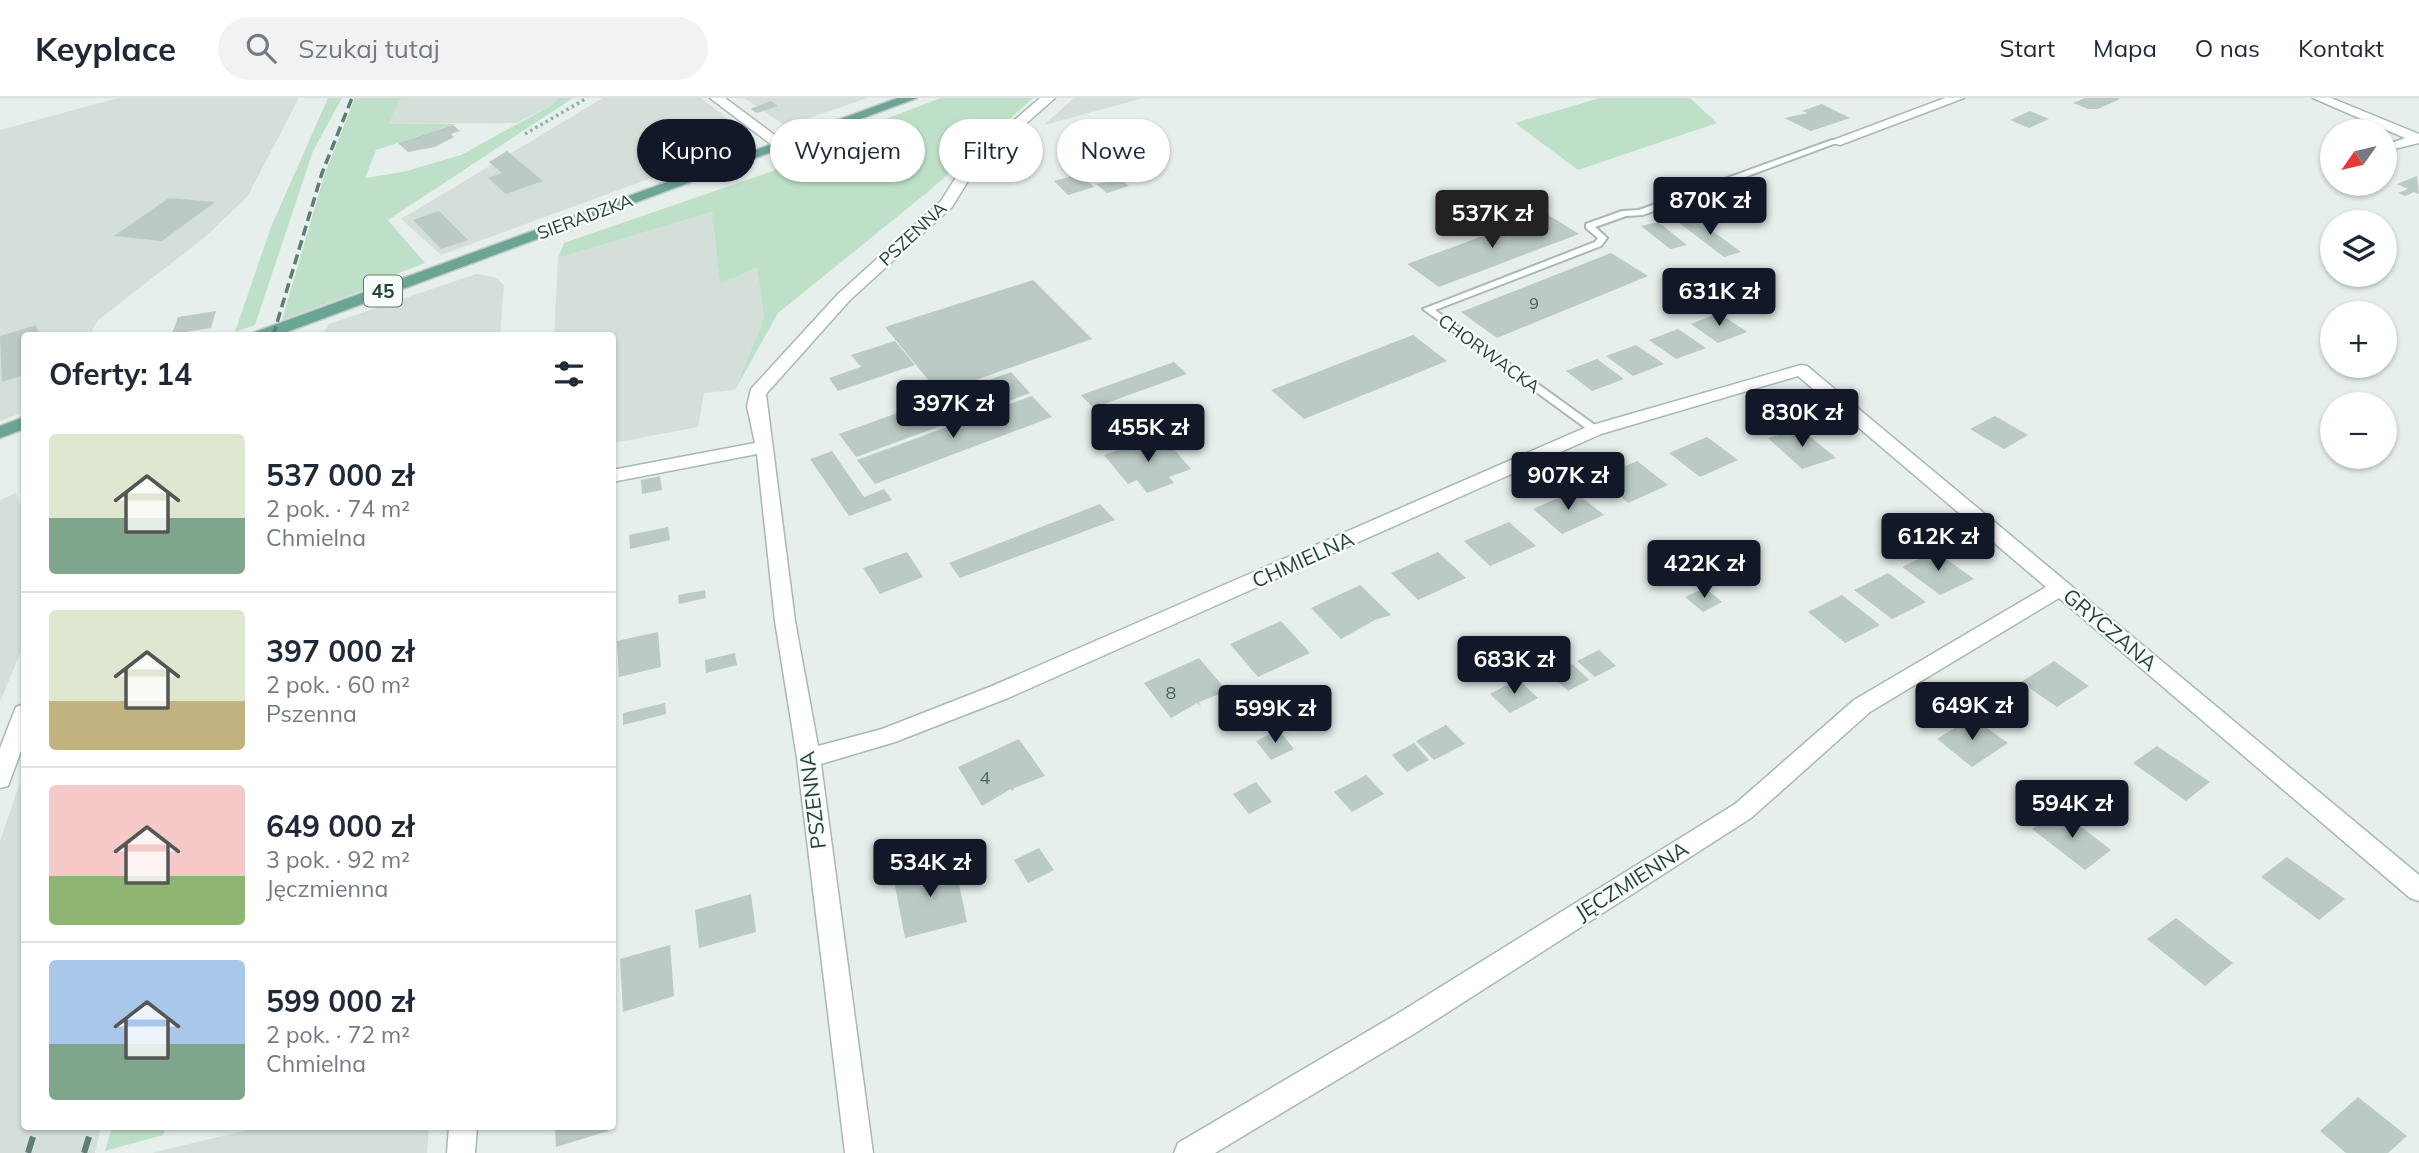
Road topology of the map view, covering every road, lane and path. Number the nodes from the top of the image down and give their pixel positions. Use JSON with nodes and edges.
{"nodes":[{"id":1,"x":587,"y":98,"type":"edge"},
{"id":2,"x":718,"y":98,"type":"edge"},
{"id":3,"x":910,"y":98,"type":"edge"},
{"id":4,"x":1048,"y":98,"type":"edge"},
{"id":5,"x":1957,"y":98,"type":"edge"},
{"id":6,"x":2320,"y":98,"type":"edge"},
{"id":7,"x":852,"y":119,"type":"edge"},
{"id":8,"x":526,"y":134,"type":"dead end"},
{"id":9,"x":770,"y":137,"type":"edge"},
{"id":10,"x":2418,"y":139,"type":"edge"},
{"id":11,"x":1835,"y":142,"type":"joint"},
{"id":12,"x":2398,"y":145,"type":"edge"},
{"id":13,"x":770,"y":149,"type":"edge"},
{"id":14,"x":272,"y":332,"type":"edge"},
{"id":15,"x":1801,"y":370,"type":"joint"},
{"id":16,"x":21,"y":424,"type":"edge"},
{"id":17,"x":1595,"y":430,"type":"junction"},
{"id":18,"x":0,"y":432,"type":"edge"},
{"id":19,"x":765,"y":447,"type":"junction"},
{"id":20,"x":616,"y":475,"type":"edge"},
{"id":21,"x":2060,"y":588,"type":"junction"},
{"id":22,"x":21,"y":721,"type":"edge"},
{"id":23,"x":809,"y":758,"type":"junction"},
{"id":24,"x":0,"y":779,"type":"edge"},
{"id":25,"x":2419,"y":890,"type":"edge"},
{"id":26,"x":463,"y":1130,"type":"edge"},
{"id":27,"x":461,"y":1153,"type":"edge"},
{"id":28,"x":859,"y":1153,"type":"edge"},
{"id":29,"x":1188,"y":1153,"type":"edge"}],
"edges":[{"from":1,"to":8,"type":"path"},
{"from":2,"to":9,"type":"street"},
{"from":3,"to":7,"type":"main road","name":"SIERADZKA","number":"45"},
{"from":4,"to":19,"type":"street","name":"PSZENNA"},
{"from":5,"to":11,"type":"street","name":"CHORWACKA"},
{"from":6,"to":10,"type":"street"},
{"from":10,"to":12,"type":"street"},
{"from":11,"to":17,"type":"lane","name":"CHORWACKA"},
{"from":13,"to":14,"type":"main road","name":"SIERADZKA","number":"45"},
{"from":15,"to":17,"type":"street","name":"CHMIELNA"},
{"from":15,"to":21,"type":"street","name":"GRYCZANA"},
{"from":16,"to":18,"type":"main road"},
{"from":17,"to":23,"type":"street","name":"CHMIELNA"},
{"from":19,"to":20,"type":"street"},
{"from":19,"to":23,"type":"street","name":"PSZENNA"},
{"from":21,"to":25,"type":"street","name":"GRYCZANA"},
{"from":21,"to":29,"type":"street","name":"JĘCZMIENNA"},
{"from":22,"to":24,"type":"street"},
{"from":23,"to":28,"type":"street","name":"PSZENNA"},
{"from":26,"to":27,"type":"street"}]}
